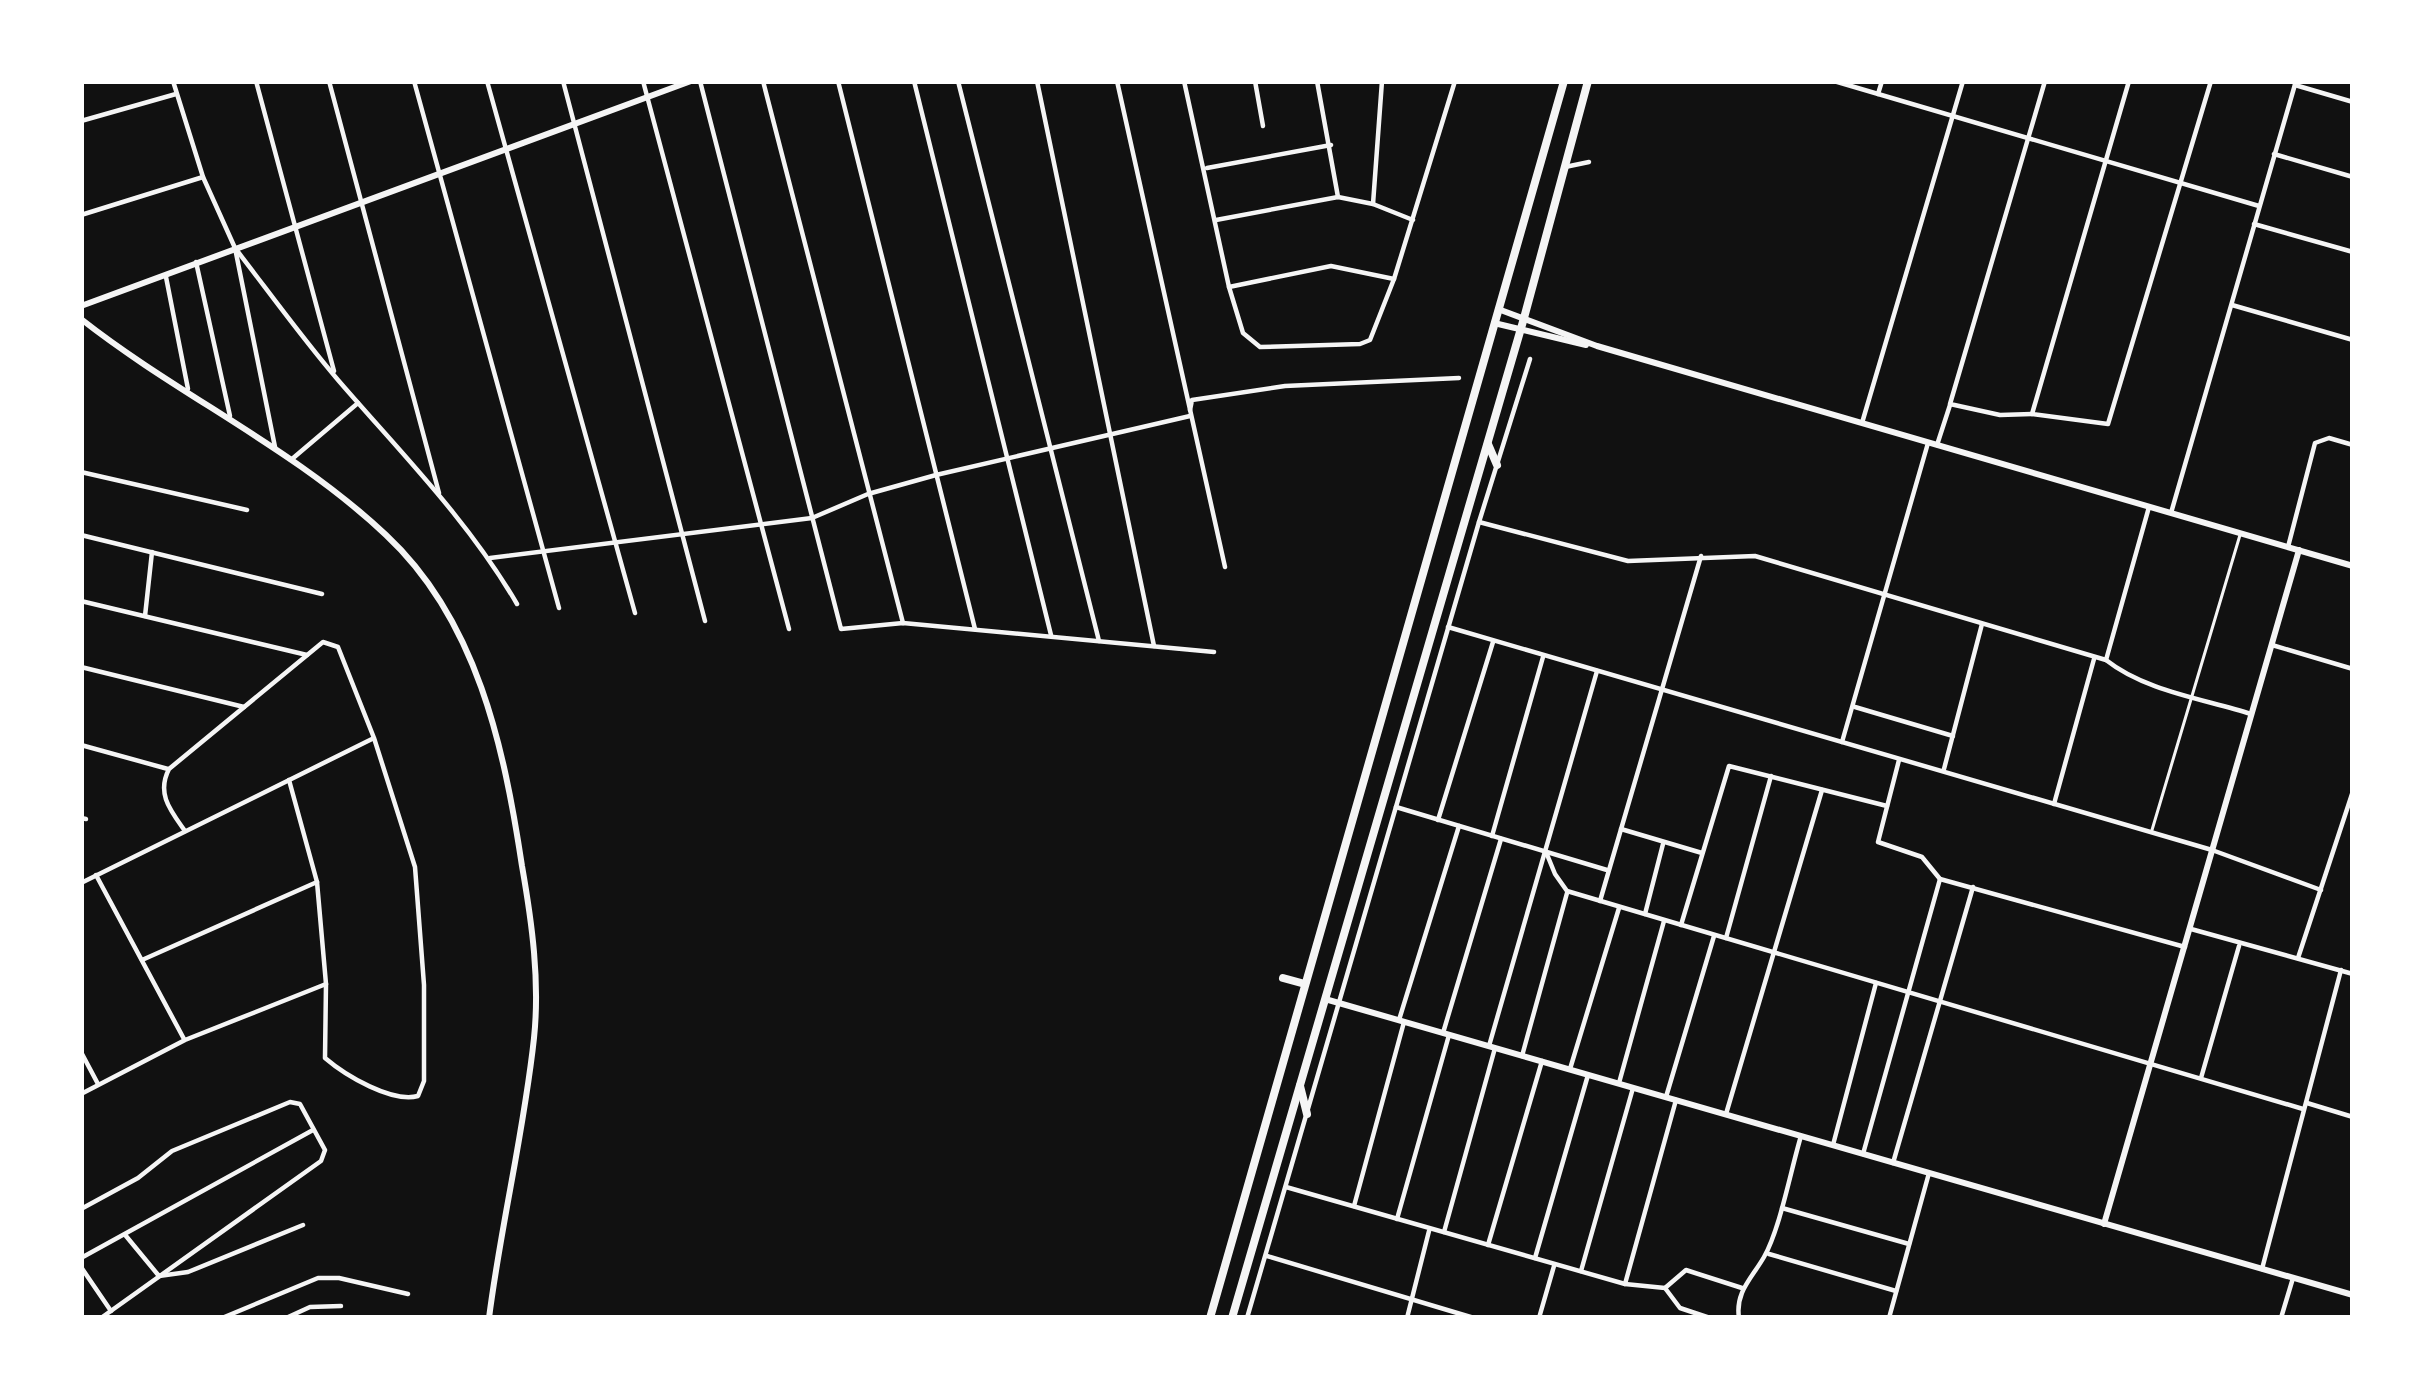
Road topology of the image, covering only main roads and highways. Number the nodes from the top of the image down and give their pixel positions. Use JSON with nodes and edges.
{"nodes":[{"id":1,"x":1564,"y":81,"type":"edge"},
{"id":2,"x":1588,"y":81,"type":"edge"},
{"id":3,"x":1487,"y":442,"type":"junction"},
{"id":4,"x":1497,"y":465,"type":"road end"},
{"id":5,"x":1354,"y":894,"type":"junction"},
{"id":6,"x":1369,"y":898,"type":"road end"},
{"id":7,"x":1283,"y":979,"type":"dead end"},
{"id":8,"x":1305,"y":984,"type":"junction"},
{"id":9,"x":1299,"y":1083,"type":"junction"},
{"id":10,"x":1306,"y":1114,"type":"road end"},
{"id":11,"x":1210,"y":1318,"type":"edge"},
{"id":12,"x":1232,"y":1318,"type":"edge"}],
"edges":[{"from":1,"to":8,"type":"main road"},
{"from":2,"to":3,"type":"main road"},
{"from":3,"to":4,"type":"main road"},
{"from":3,"to":5,"type":"main road"},
{"from":5,"to":6,"type":"main road"},
{"from":5,"to":9,"type":"main road"},
{"from":7,"to":8,"type":"main road"},
{"from":8,"to":11,"type":"main road"},
{"from":9,"to":10,"type":"main road"},
{"from":9,"to":12,"type":"main road"}]}
